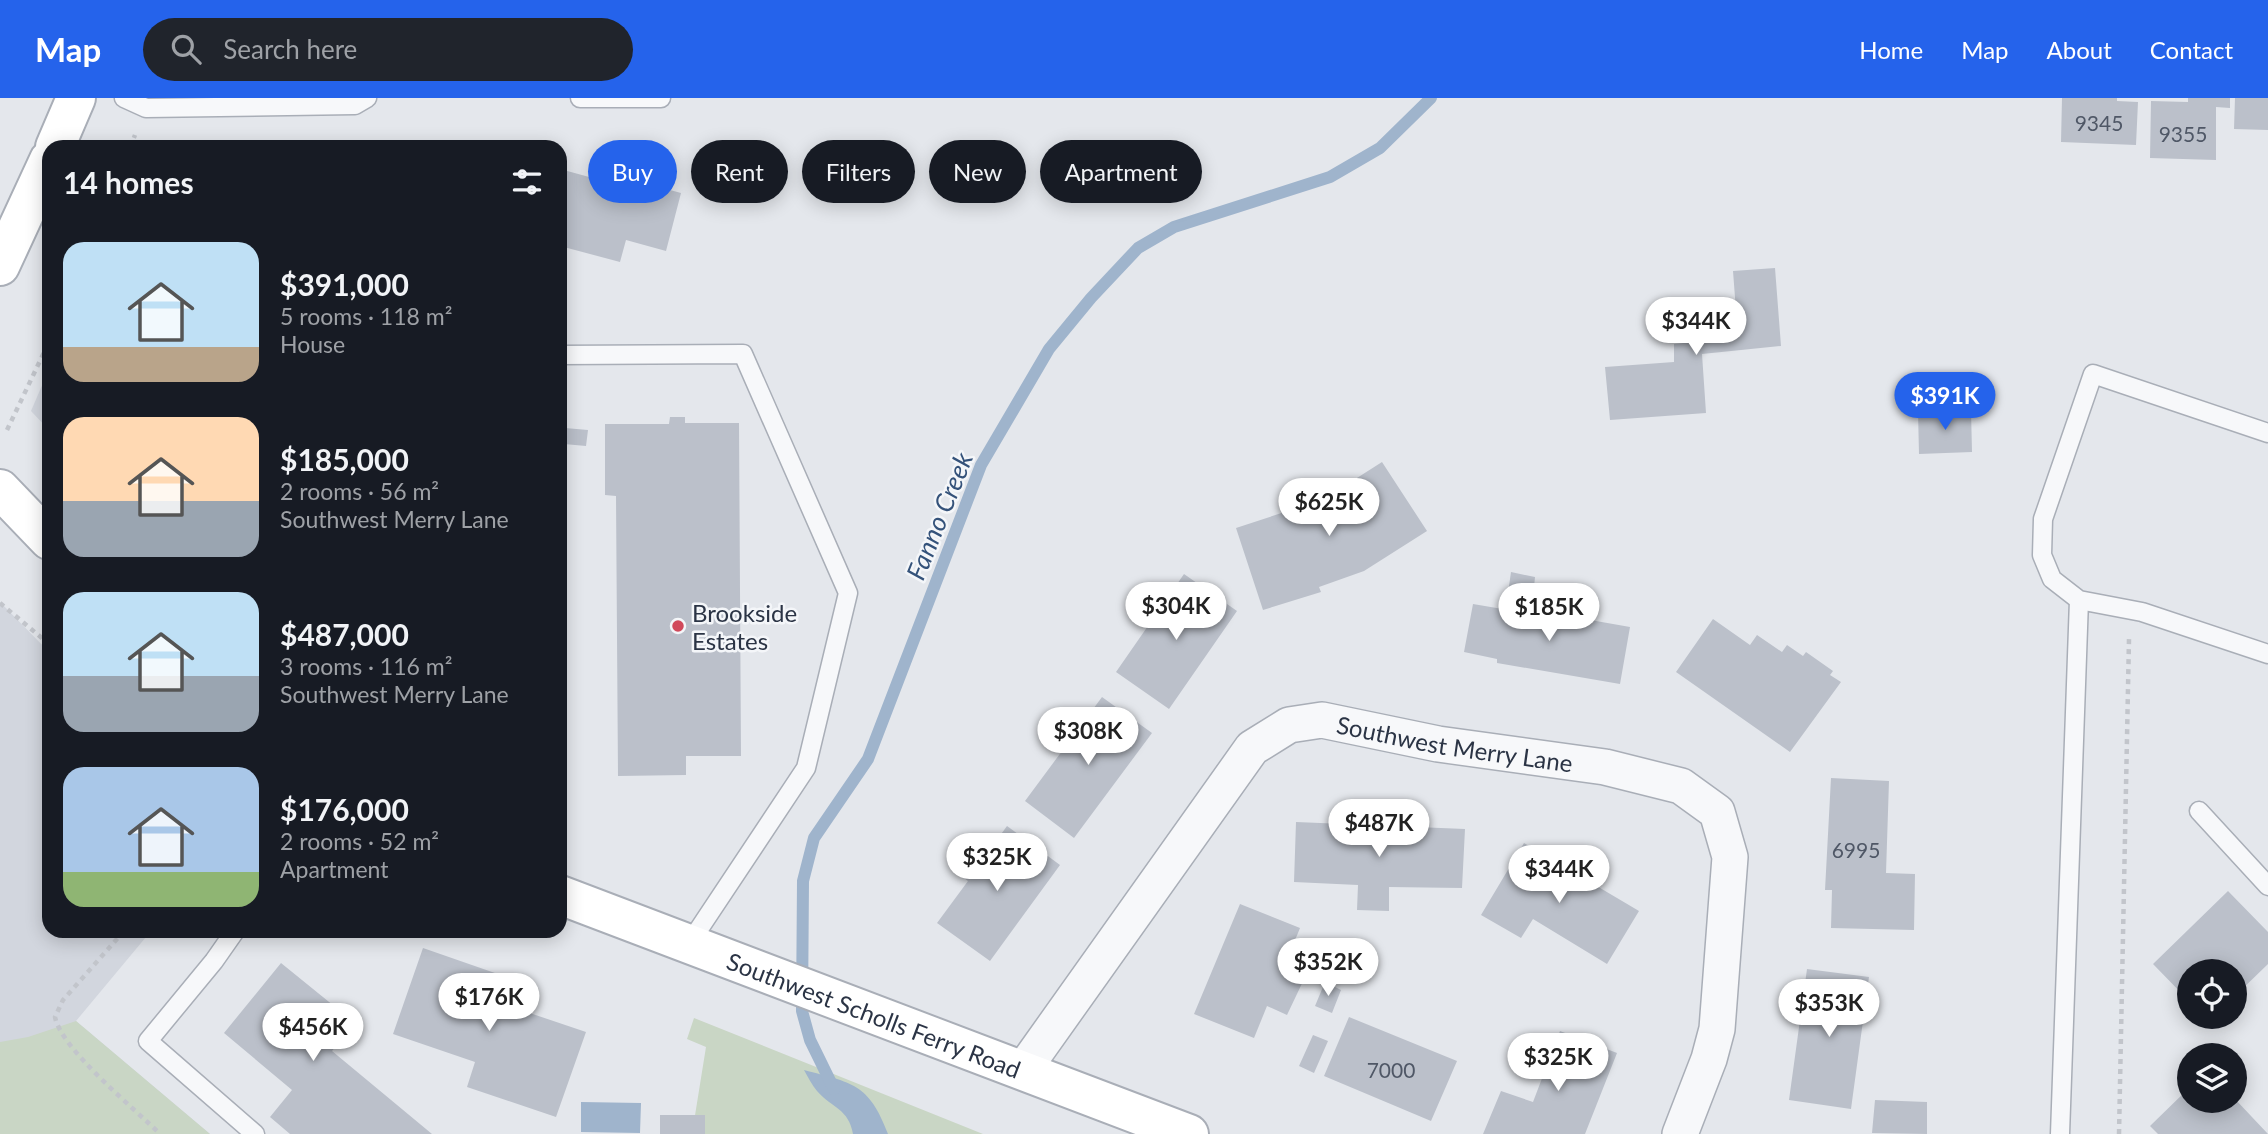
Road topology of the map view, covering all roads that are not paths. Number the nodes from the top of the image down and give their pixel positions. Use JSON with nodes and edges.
{"nodes":[{"id":1,"x":76,"y":98,"type":"edge"},
{"id":2,"x":124,"y":98,"type":"edge"},
{"id":3,"x":367,"y":98,"type":"edge"},
{"id":4,"x":580,"y":98,"type":"edge"},
{"id":5,"x":661,"y":98,"type":"edge"},
{"id":6,"x":58,"y":140,"type":"edge"},
{"id":7,"x":42,"y":175,"type":"edge"},
{"id":8,"x":0,"y":266,"type":"edge"},
{"id":9,"x":567,"y":355,"type":"edge"},
{"id":10,"x":2268,"y":433,"type":"edge"},
{"id":11,"x":0,"y":489,"type":"edge"},
{"id":12,"x":42,"y":533,"type":"edge"},
{"id":13,"x":2079,"y":600,"type":"junction"},
{"id":14,"x":2268,"y":654,"type":"edge"},
{"id":15,"x":2199,"y":811,"type":"dead end"},
{"id":16,"x":2268,"y":886,"type":"edge"},
{"id":17,"x":567,"y":898,"type":"edge"},
{"id":18,"x":229,"y":938,"type":"edge"},
{"id":19,"x":689,"y":944,"type":"junction"},
{"id":20,"x":1023,"y":1070,"type":"junction"},
{"id":21,"x":255,"y":1134,"type":"edge"},
{"id":22,"x":1189,"y":1134,"type":"edge"},
{"id":23,"x":1680,"y":1134,"type":"edge"},
{"id":24,"x":2060,"y":1134,"type":"edge"}],
"edges":[{"from":1,"to":6,"type":"main road"},
{"from":2,"to":3,"type":"lane"},
{"from":4,"to":5,"type":"lane"},
{"from":7,"to":8,"type":"main road"},
{"from":9,"to":19,"type":"lane"},
{"from":10,"to":13,"type":"lane"},
{"from":11,"to":12,"type":"main road"},
{"from":13,"to":14,"type":"lane"},
{"from":13,"to":24,"type":"lane"},
{"from":15,"to":16,"type":"lane"},
{"from":17,"to":19,"type":"main road","name":"Southwest Scholls Ferry Road"},
{"from":18,"to":21,"type":"lane"},
{"from":19,"to":20,"type":"main road","name":"Southwest Scholls Ferry Road"},
{"from":20,"to":22,"type":"main road","name":"Southwest Scholls Ferry Road"},
{"from":20,"to":23,"type":"street","name":"Southwest Merry Lane"}]}
